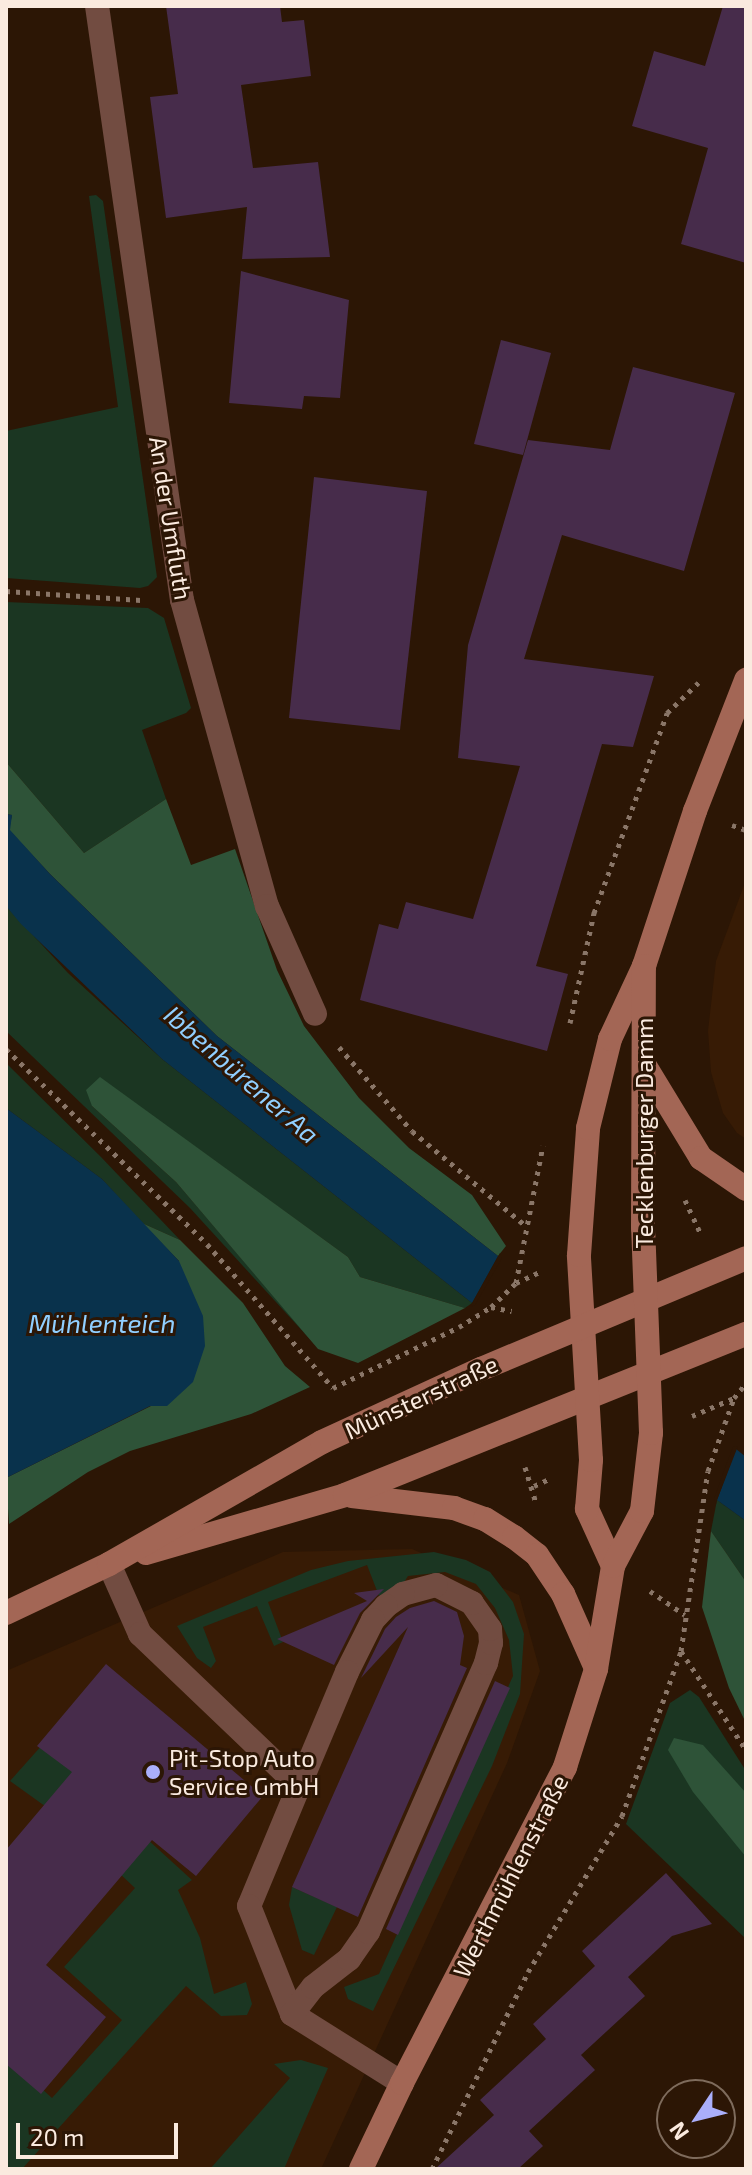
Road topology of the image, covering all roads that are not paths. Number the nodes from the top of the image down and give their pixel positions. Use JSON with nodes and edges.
{"nodes":[{"id":1,"x":97,"y":6,"type":"edge"},
{"id":2,"x":746,"y":680,"type":"edge"},
{"id":3,"x":644,"y":966,"type":"junction"},
{"id":4,"x":315,"y":1014,"type":"road end"},
{"id":5,"x":645,"y":1066,"type":"junction"},
{"id":6,"x":746,"y":1189,"type":"edge"},
{"id":7,"x":746,"y":1258,"type":"edge"},
{"id":8,"x":646,"y":1300,"type":"junction"},
{"id":9,"x":583,"y":1326,"type":"junction"},
{"id":10,"x":746,"y":1334,"type":"edge"},
{"id":11,"x":648,"y":1375,"type":"junction"},
{"id":12,"x":587,"y":1399,"type":"junction"},
{"id":13,"x":345,"y":1495,"type":"junction"},
{"id":14,"x":109,"y":1564,"type":"junction"},
{"id":15,"x":613,"y":1566,"type":"junction"},
{"id":16,"x":6,"y":1613,"type":"edge"},
{"id":17,"x":596,"y":1669,"type":"junction"},
{"id":18,"x":299,"y":1786,"type":"junction"},
{"id":19,"x":292,"y":2014,"type":"junction"},
{"id":20,"x":402,"y":2083,"type":"junction"},
{"id":21,"x":361,"y":2169,"type":"edge"}],
"edges":[{"from":1,"to":4,"type":"street","name":"An der Umfluth"},
{"from":2,"to":3,"type":"main road","name":"Tecklenburger Damm"},
{"from":3,"to":5,"type":"main road","name":"Tecklenburger Damm"},
{"from":3,"to":9,"type":"main road","name":"Tecklenburger Damm"},
{"from":5,"to":6,"type":"main road"},
{"from":5,"to":8,"type":"main road","name":"Tecklenburger Damm"},
{"from":7,"to":8,"type":"main road","name":"Münsterstraße"},
{"from":8,"to":9,"type":"main road","name":"Münsterstraße"},
{"from":8,"to":11,"type":"main road","name":"Werthmühlenstraße"},
{"from":9,"to":12,"type":"main road","name":"Tecklenburger Damm"},
{"from":9,"to":14,"type":"main road","name":"Münsterstraße"},
{"from":10,"to":11,"type":"main road","name":"Münsterstraße"},
{"from":11,"to":12,"type":"main road","name":"Münsterstraße"},
{"from":11,"to":15,"type":"main road","name":"Werthmühlenstraße"},
{"from":12,"to":13,"type":"main road","name":"Münsterstraße"},
{"from":12,"to":15,"type":"main road"},
{"from":13,"to":14,"type":"main road","name":"Münsterstraße"},
{"from":13,"to":17,"type":"main road"},
{"from":14,"to":16,"type":"main road","name":"Münsterstraße"},
{"from":14,"to":18,"type":"street"},
{"from":15,"to":17,"type":"main road","name":"Werthmühlenstraße"},
{"from":17,"to":20,"type":"main road","name":"Werthmühlenstraße"},
{"from":18,"to":19,"type":"street"},
{"from":18,"to":19,"type":"street"},
{"from":19,"to":20,"type":"street"},
{"from":20,"to":21,"type":"main road","name":"Werthmühlenstraße"}]}
